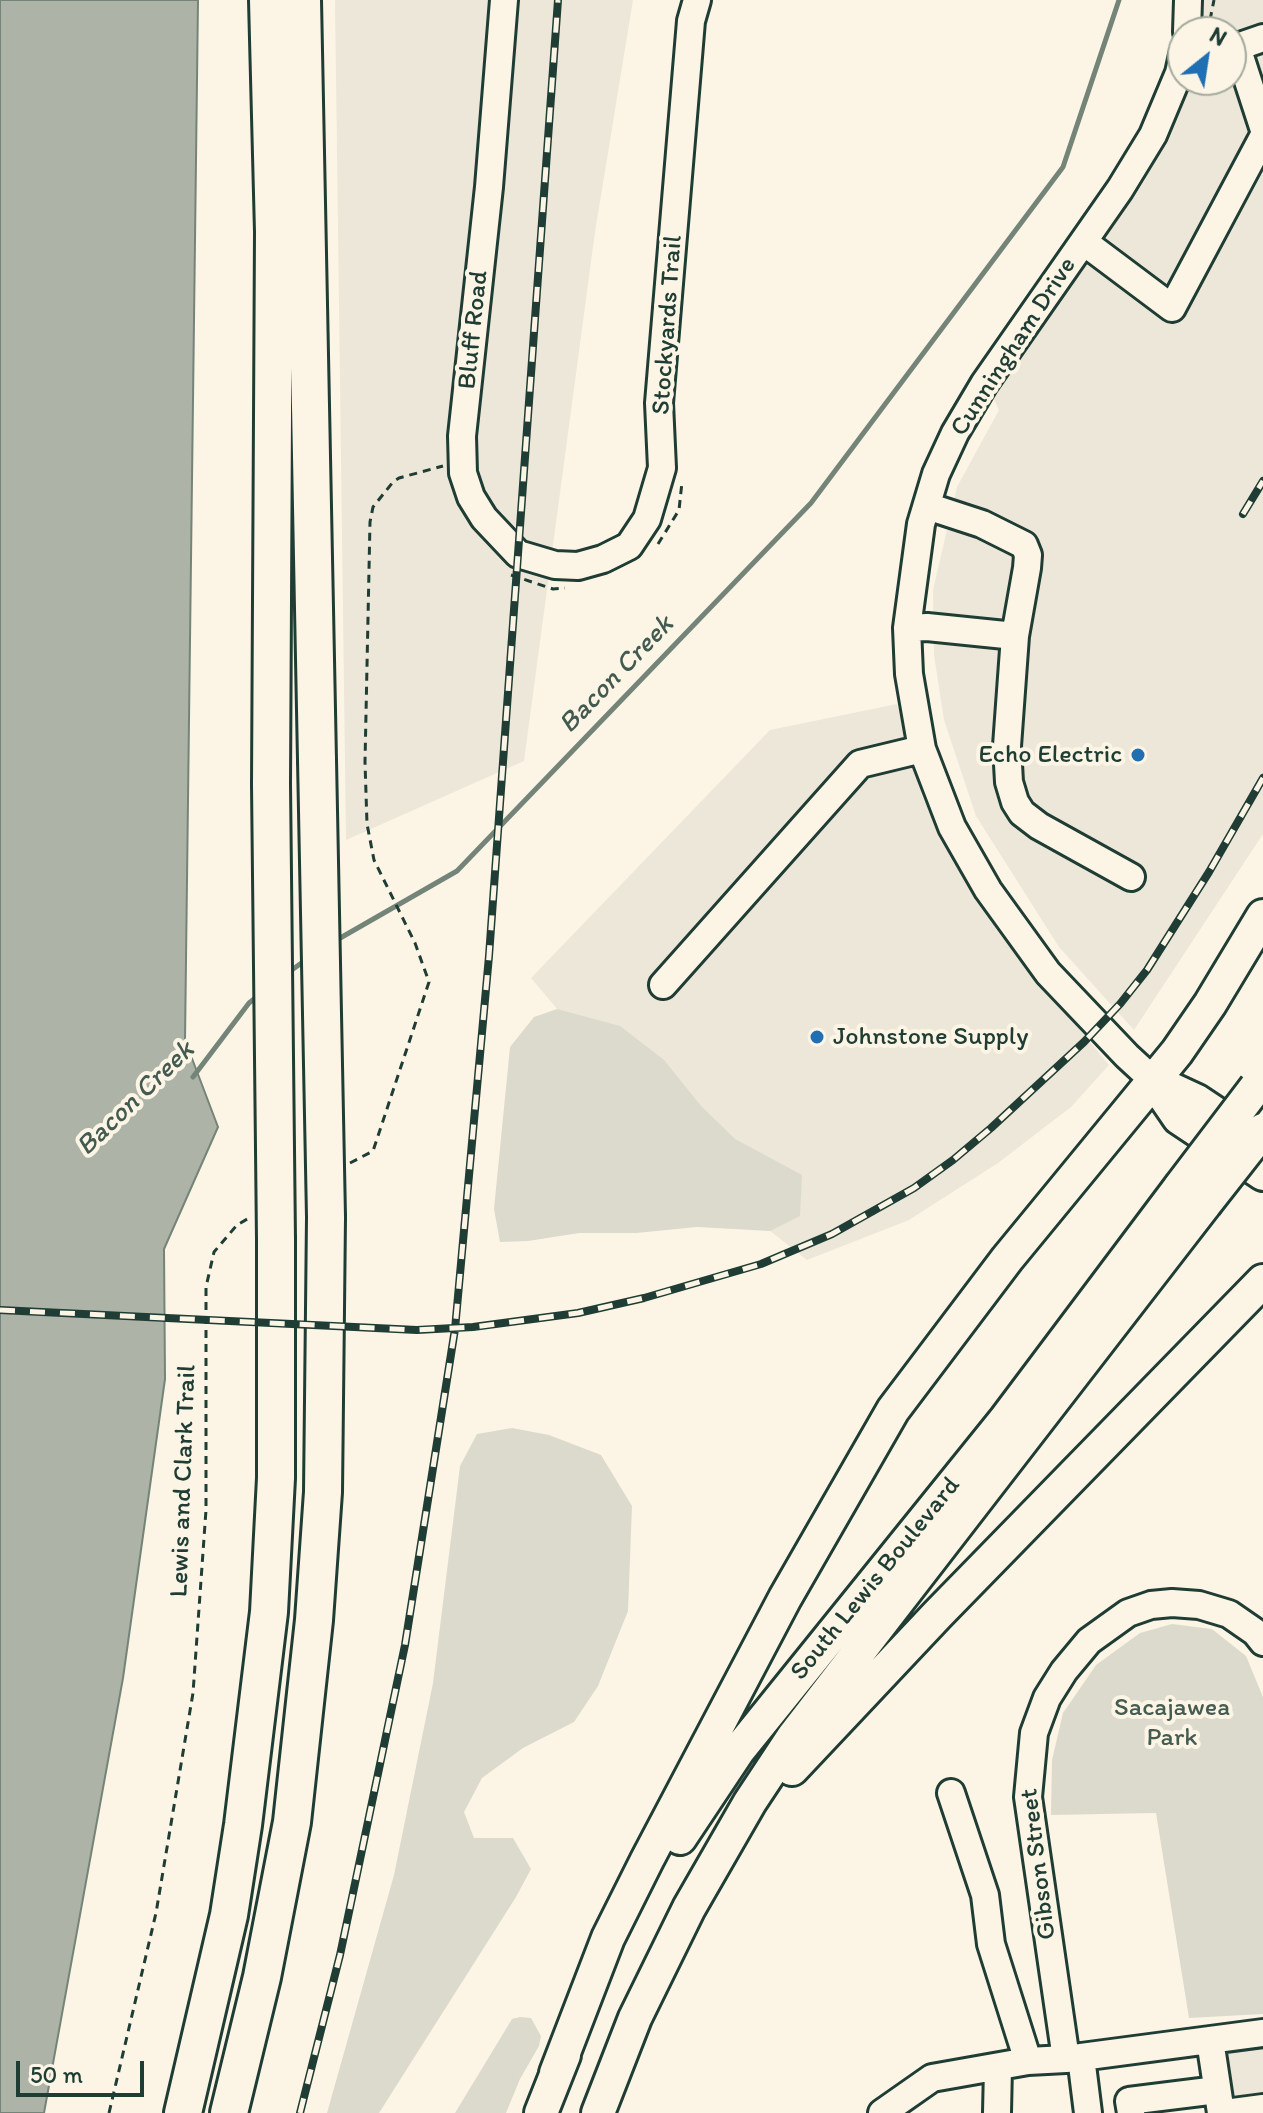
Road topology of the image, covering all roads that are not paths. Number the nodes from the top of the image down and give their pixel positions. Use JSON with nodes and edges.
{"nodes":[{"id":1,"x":268,"y":0,"type":"edge"},
{"id":2,"x":302,"y":0,"type":"edge"},
{"id":3,"x":504,"y":0,"type":"edge"},
{"id":4,"x":697,"y":0,"type":"edge"},
{"id":5,"x":1247,"y":82,"type":"edge"},
{"id":6,"x":1169,"y":96,"type":"edge"},
{"id":7,"x":1263,"y":127,"type":"edge"},
{"id":8,"x":1263,"y":137,"type":"edge"},
{"id":9,"x":1084,"y":242,"type":"junction"},
{"id":10,"x":927,"y":506,"type":"junction"},
{"id":11,"x":907,"y":628,"type":"junction"},
{"id":12,"x":1015,"y":636,"type":"junction"},
{"id":13,"x":922,"y":749,"type":"junction"},
{"id":14,"x":1131,"y":877,"type":"dead end"},
{"id":15,"x":1263,"y":916,"type":"edge"},
{"id":16,"x":663,"y":985,"type":"dead end"},
{"id":17,"x":1153,"y":1080,"type":"junction"},
{"id":18,"x":1260,"y":1082,"type":"edge"},
{"id":19,"x":1263,"y":1130,"type":"edge"},
{"id":20,"x":1263,"y":1144,"type":"edge"},
{"id":21,"x":1263,"y":1174,"type":"edge"},
{"id":22,"x":1193,"y":1195,"type":"junction"},
{"id":23,"x":1263,"y":1281,"type":"edge"},
{"id":24,"x":1263,"y":1642,"type":"edge"},
{"id":25,"x":951,"y":1793,"type":"dead end"},
{"id":26,"x":717,"y":1856,"type":"junction"},
{"id":27,"x":1263,"y":2033,"type":"edge"},
{"id":28,"x":1210,"y":2040,"type":"junction"},
{"id":29,"x":1073,"y":2058,"type":"junction"},
{"id":30,"x":1028,"y":2061,"type":"junction"},
{"id":31,"x":998,"y":2067,"type":"junction"},
{"id":32,"x":556,"y":2073,"type":"junction"},
{"id":33,"x":1221,"y":2105,"type":"edge"},
{"id":34,"x":1263,"y":2108,"type":"edge"},
{"id":35,"x":183,"y":2113,"type":"edge"},
{"id":36,"x":229,"y":2113,"type":"edge"},
{"id":37,"x":541,"y":2113,"type":"edge"},
{"id":38,"x":598,"y":2113,"type":"edge"},
{"id":39,"x":882,"y":2113,"type":"edge"},
{"id":40,"x":997,"y":2113,"type":"edge"},
{"id":41,"x":1088,"y":2113,"type":"edge"},
{"id":42,"x":1131,"y":2113,"type":"edge"}],
"edges":[{"from":1,"to":35,"type":"highway","bridge":true},
{"from":2,"to":36,"type":"highway","bridge":true},
{"from":3,"to":4,"type":"street","name":"Bluff Road"},
{"from":5,"to":7,"type":"street"},
{"from":6,"to":9,"type":"street","name":"Cunningham Drive"},
{"from":8,"to":9,"type":"street"},
{"from":9,"to":10,"type":"street","name":"Cunningham Drive"},
{"from":10,"to":11,"type":"street","name":"Cunningham Drive"},
{"from":10,"to":12,"type":"street"},
{"from":11,"to":12,"type":"street"},
{"from":11,"to":13,"type":"street","name":"Cunningham Drive"},
{"from":12,"to":14,"type":"street"},
{"from":13,"to":16,"type":"street"},
{"from":13,"to":17,"type":"street","name":"Cunningham Drive"},
{"from":15,"to":17,"type":"main road"},
{"from":17,"to":20,"type":"main road","name":"Cunningham Drive"},
{"from":17,"to":21,"type":"main road"},
{"from":17,"to":32,"type":"main road"},
{"from":18,"to":22,"type":"main road","name":"South Lewis Boulevard","bridge":true},
{"from":19,"to":22,"type":"main road","name":"South Lewis Boulevard","bridge":true},
{"from":22,"to":26,"type":"main road","name":"South Lewis Boulevard"},
{"from":22,"to":32,"type":"main road","name":"South Lewis Boulevard"},
{"from":23,"to":26,"type":"main road"},
{"from":24,"to":29,"type":"street","name":"Gibson Street"},
{"from":25,"to":30,"type":"street"},
{"from":26,"to":38,"type":"main road","name":"South Lewis Boulevard"},
{"from":27,"to":28,"type":"street"},
{"from":28,"to":29,"type":"street"},
{"from":28,"to":33,"type":"street"},
{"from":29,"to":30,"type":"street"},
{"from":29,"to":41,"type":"street","name":"Gibson Street"},
{"from":30,"to":31,"type":"street"},
{"from":31,"to":39,"type":"street"},
{"from":31,"to":40,"type":"street"},
{"from":32,"to":37,"type":"main road","name":"South Lewis Boulevard"},
{"from":33,"to":34,"type":"street"},
{"from":33,"to":42,"type":"street"}]}
